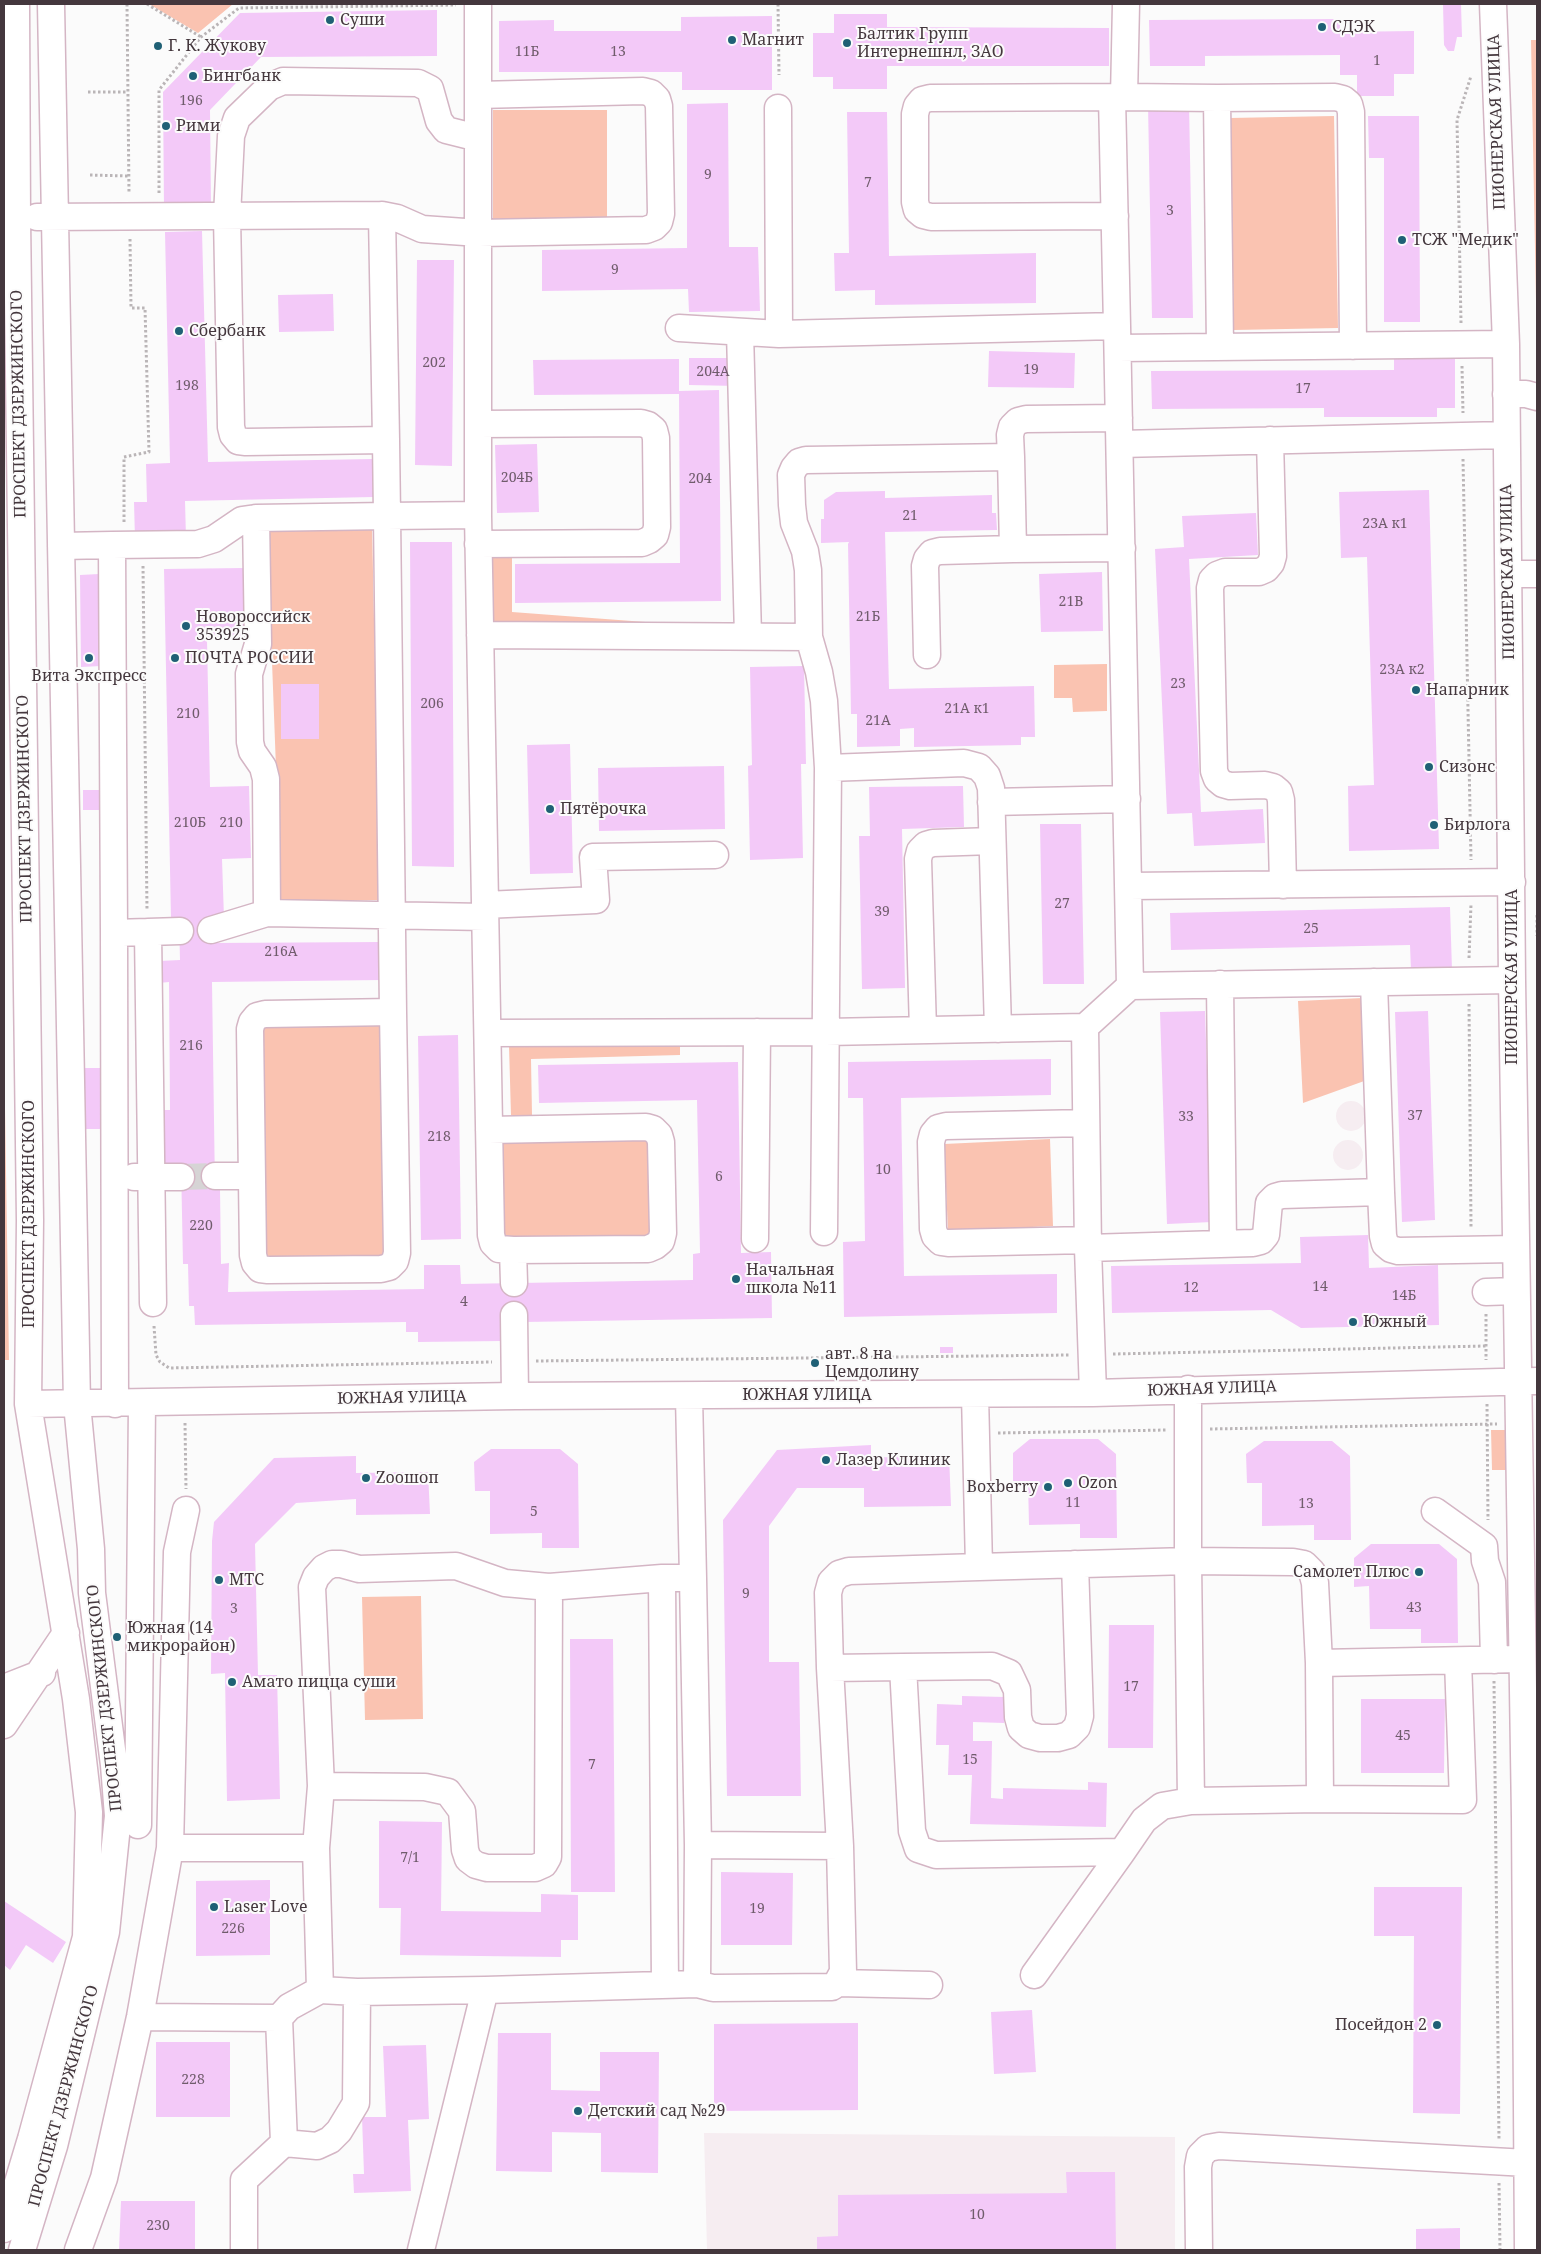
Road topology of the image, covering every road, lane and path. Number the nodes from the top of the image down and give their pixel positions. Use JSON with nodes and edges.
{"nodes":[{"id":1,"x":16,"y":4,"type":"edge"},
{"id":2,"x":51,"y":4,"type":"edge"},
{"id":3,"x":127,"y":4,"type":"edge"},
{"id":4,"x":146,"y":4,"type":"edge"},
{"id":5,"x":478,"y":4,"type":"edge"},
{"id":6,"x":778,"y":4,"type":"edge"},
{"id":7,"x":1126,"y":4,"type":"edge"},
{"id":8,"x":1493,"y":4,"type":"edge"},
{"id":9,"x":201,"y":37,"type":"junction"},
{"id":10,"x":779,"y":75,"type":"dead end"},
{"id":11,"x":88,"y":92,"type":"dead end"},
{"id":12,"x":128,"y":92,"type":"junction"},
{"id":13,"x":478,"y":95,"type":"junction"},
{"id":14,"x":1118,"y":97,"type":"junction"},
{"id":15,"x":1217,"y":98,"type":"junction"},
{"id":16,"x":778,"y":108,"type":"dead end"},
{"id":17,"x":478,"y":138,"type":"junction"},
{"id":18,"x":90,"y":175,"type":"dead end"},
{"id":19,"x":129,"y":176,"type":"junction"},
{"id":20,"x":159,"y":195,"type":"dead end"},
{"id":21,"x":382,"y":215,"type":"junction"},
{"id":22,"x":55,"y":216,"type":"junction"},
{"id":23,"x":130,"y":216,"type":"junction"},
{"id":24,"x":227,"y":216,"type":"junction"},
{"id":25,"x":1115,"y":216,"type":"junction"},
{"id":26,"x":17,"y":218,"type":"junction"},
{"id":27,"x":479,"y":233,"type":"junction"},
{"id":28,"x":680,"y":328,"type":"dead end"},
{"id":29,"x":740,"y":332,"type":"junction"},
{"id":30,"x":779,"y":334,"type":"junction"},
{"id":31,"x":1118,"y":337,"type":"junction"},
{"id":32,"x":1506,"y":344,"type":"junction"},
{"id":33,"x":1353,"y":346,"type":"junction"},
{"id":34,"x":1220,"y":347,"type":"junction"},
{"id":35,"x":1506,"y":394,"type":"junction"},
{"id":36,"x":1537,"y":397,"type":"edge"},
{"id":37,"x":19,"y":418,"type":"junction"},
{"id":38,"x":1119,"y":418,"type":"junction"},
{"id":39,"x":478,"y":424,"type":"junction"},
{"id":40,"x":1505,"y":435,"type":"junction"},
{"id":41,"x":386,"y":440,"type":"junction"},
{"id":42,"x":1270,"y":440,"type":"junction"},
{"id":43,"x":4,"y":443,"type":"edge"},
{"id":44,"x":1120,"y":444,"type":"junction"},
{"id":45,"x":1011,"y":457,"type":"junction"},
{"id":46,"x":478,"y":515,"type":"junction"},
{"id":47,"x":387,"y":516,"type":"junction"},
{"id":48,"x":256,"y":518,"type":"junction"},
{"id":49,"x":478,"y":544,"type":"junction"},
{"id":50,"x":118,"y":545,"type":"junction"},
{"id":51,"x":62,"y":546,"type":"junction"},
{"id":52,"x":1122,"y":548,"type":"junction"},
{"id":53,"x":1013,"y":549,"type":"junction"},
{"id":54,"x":143,"y":564,"type":"dead end"},
{"id":55,"x":1509,"y":574,"type":"junction"},
{"id":56,"x":1537,"y":574,"type":"edge"},
{"id":57,"x":480,"y":635,"type":"junction"},
{"id":58,"x":748,"y":636,"type":"junction"},
{"id":59,"x":809,"y":637,"type":"junction"},
{"id":60,"x":926,"y":655,"type":"dead end"},
{"id":61,"x":828,"y":768,"type":"junction"},
{"id":62,"x":1127,"y":798,"type":"junction"},
{"id":63,"x":991,"y":802,"type":"junction"},
{"id":64,"x":992,"y":842,"type":"junction"},
{"id":65,"x":715,"y":855,"type":"dead end"},
{"id":66,"x":1512,"y":882,"type":"junction"},
{"id":67,"x":1472,"y":883,"type":"junction"},
{"id":68,"x":1283,"y":885,"type":"junction"},
{"id":69,"x":1129,"y":886,"type":"junction"},
{"id":70,"x":485,"y":911,"type":"junction"},
{"id":71,"x":267,"y":913,"type":"junction"},
{"id":72,"x":392,"y":916,"type":"junction"},
{"id":73,"x":211,"y":930,"type":"dead end"},
{"id":74,"x":180,"y":931,"type":"dead end"},
{"id":75,"x":148,"y":932,"type":"junction"},
{"id":76,"x":114,"y":933,"type":"junction"},
{"id":77,"x":1469,"y":980,"type":"junction"},
{"id":78,"x":1512,"y":980,"type":"junction"},
{"id":79,"x":1374,"y":982,"type":"junction"},
{"id":80,"x":1220,"y":984,"type":"junction"},
{"id":81,"x":1130,"y":986,"type":"junction"},
{"id":82,"x":394,"y":1012,"type":"junction"},
{"id":83,"x":1085,"y":1027,"type":"junction"},
{"id":84,"x":998,"y":1029,"type":"junction"},
{"id":85,"x":923,"y":1030,"type":"junction"},
{"id":86,"x":756,"y":1032,"type":"junction"},
{"id":87,"x":826,"y":1032,"type":"junction"},
{"id":88,"x":488,"y":1033,"type":"junction"},
{"id":89,"x":1086,"y":1123,"type":"junction"},
{"id":90,"x":489,"y":1130,"type":"junction"},
{"id":91,"x":181,"y":1176,"type":"tunnel mouth"},
{"id":92,"x":215,"y":1176,"type":"tunnel mouth"},
{"id":93,"x":251,"y":1176,"type":"junction"},
{"id":94,"x":115,"y":1177,"type":"junction"},
{"id":95,"x":152,"y":1177,"type":"junction"},
{"id":96,"x":1381,"y":1192,"type":"junction"},
{"id":97,"x":824,"y":1232,"type":"dead end"},
{"id":98,"x":755,"y":1239,"type":"dead end"},
{"id":99,"x":1088,"y":1244,"type":"junction"},
{"id":100,"x":1224,"y":1244,"type":"junction"},
{"id":101,"x":513,"y":1250,"type":"junction"},
{"id":102,"x":1471,"y":1250,"type":"junction"},
{"id":103,"x":1515,"y":1250,"type":"junction"},
{"id":104,"x":514,"y":1283,"type":"dead end"},
{"id":105,"x":1516,"y":1291,"type":"junction"},
{"id":106,"x":1486,"y":1292,"type":"joint"},
{"id":107,"x":153,"y":1303,"type":"joint"},
{"id":108,"x":514,"y":1315,"type":"dead end"},
{"id":109,"x":1486,"y":1346,"type":"junction"},
{"id":110,"x":1091,"y":1355,"type":"junction"},
{"id":111,"x":515,"y":1362,"type":"junction"},
{"id":112,"x":185,"y":1368,"type":"junction"},
{"id":113,"x":1487,"y":1381,"type":"junction"},
{"id":114,"x":1528,"y":1381,"type":"edge"},
{"id":115,"x":1188,"y":1389,"type":"junction"},
{"id":116,"x":1093,"y":1393,"type":"junction"},
{"id":117,"x":975,"y":1394,"type":"junction"},
{"id":118,"x":515,"y":1396,"type":"junction"},
{"id":119,"x":689,"y":1396,"type":"junction"},
{"id":120,"x":185,"y":1402,"type":"junction"},
{"id":121,"x":142,"y":1403,"type":"junction"},
{"id":122,"x":28,"y":1404,"type":"junction"},
{"id":123,"x":77,"y":1404,"type":"junction"},
{"id":124,"x":115,"y":1404,"type":"junction"},
{"id":125,"x":1488,"y":1424,"type":"junction"},
{"id":126,"x":1188,"y":1429,"type":"junction"},
{"id":127,"x":976,"y":1433,"type":"junction"},
{"id":128,"x":1496,"y":1508,"type":"dead end"},
{"id":129,"x":1488,"y":1509,"type":"junction"},
{"id":130,"x":186,"y":1510,"type":"joint"},
{"id":131,"x":1435,"y":1511,"type":"dead end"},
{"id":132,"x":1484,"y":1546,"type":"junction"},
{"id":133,"x":1188,"y":1561,"type":"junction"},
{"id":134,"x":1075,"y":1564,"type":"junction"},
{"id":135,"x":979,"y":1567,"type":"junction"},
{"id":136,"x":662,"y":1578,"type":"junction"},
{"id":137,"x":693,"y":1578,"type":"junction"},
{"id":138,"x":549,"y":1586,"type":"junction"},
{"id":139,"x":66,"y":1633,"type":"junction"},
{"id":140,"x":1458,"y":1660,"type":"junction"},
{"id":141,"x":1494,"y":1660,"type":"junction"},
{"id":142,"x":1521,"y":1660,"type":"junction"},
{"id":143,"x":1319,"y":1662,"type":"junction"},
{"id":144,"x":903,"y":1667,"type":"junction"},
{"id":145,"x":830,"y":1668,"type":"junction"},
{"id":146,"x":72,"y":1670,"type":"junction"},
{"id":147,"x":38,"y":1676,"type":"junction"},
{"id":148,"x":4,"y":1688,"type":"edge"},
{"id":149,"x":4,"y":1725,"type":"edge"},
{"id":150,"x":321,"y":1786,"type":"junction"},
{"id":151,"x":1320,"y":1799,"type":"junction"},
{"id":152,"x":1191,"y":1801,"type":"junction"},
{"id":153,"x":1531,"y":1818,"type":"edge"},
{"id":154,"x":138,"y":1825,"type":"dead end"},
{"id":155,"x":698,"y":1845,"type":"junction"},
{"id":156,"x":840,"y":1846,"type":"junction"},
{"id":157,"x":170,"y":1848,"type":"junction"},
{"id":158,"x":316,"y":1848,"type":"junction"},
{"id":159,"x":1122,"y":1852,"type":"junction"},
{"id":160,"x":1532,"y":1967,"type":"edge"},
{"id":161,"x":1034,"y":1975,"type":"dead end"},
{"id":162,"x":837,"y":1983,"type":"junction"},
{"id":163,"x":697,"y":1984,"type":"junction"},
{"id":164,"x":665,"y":1985,"type":"junction"},
{"id":165,"x":929,"y":1985,"type":"dead end"},
{"id":166,"x":320,"y":1990,"type":"junction"},
{"id":167,"x":485,"y":1990,"type":"junction"},
{"id":168,"x":357,"y":1992,"type":"junction"},
{"id":169,"x":140,"y":2017,"type":"junction"},
{"id":170,"x":279,"y":2018,"type":"junction"},
{"id":171,"x":284,"y":2143,"type":"junction"},
{"id":172,"x":1499,"y":2162,"type":"junction"},
{"id":173,"x":1527,"y":2163,"type":"junction"},
{"id":174,"x":13,"y":2164,"type":"edge"},
{"id":175,"x":4,"y":2229,"type":"edge"},
{"id":176,"x":22,"y":2250,"type":"edge"},
{"id":177,"x":78,"y":2250,"type":"edge"},
{"id":178,"x":244,"y":2250,"type":"edge"},
{"id":179,"x":421,"y":2250,"type":"edge"},
{"id":180,"x":1200,"y":2250,"type":"edge"},
{"id":181,"x":1500,"y":2250,"type":"edge"},
{"id":182,"x":1528,"y":2250,"type":"edge"}],
"edges":[{"from":1,"to":26,"type":"street","name":"ПРОСПЕКТ ДЗЕРЖИНСКОГО"},
{"from":2,"to":22,"type":"street","name":"ПРОСПЕКТ ДЗЕРЖИНСКОГО"},
{"from":3,"to":12,"type":"path"},
{"from":4,"to":9,"type":"path"},
{"from":5,"to":9,"type":"path"},
{"from":5,"to":13,"type":"street"},
{"from":6,"to":10,"type":"path"},
{"from":7,"to":14,"type":"street"},
{"from":8,"to":32,"type":"street","name":"ПИОНЕРСКАЯ УЛИЦА"},
{"from":9,"to":20,"type":"path"},
{"from":11,"to":12,"type":"path"},
{"from":12,"to":19,"type":"path"},
{"from":13,"to":17,"type":"street"},
{"from":13,"to":27,"type":"street"},
{"from":14,"to":15,"type":"street"},
{"from":14,"to":25,"type":"street"},
{"from":14,"to":25,"type":"street"},
{"from":15,"to":33,"type":"street"},
{"from":15,"to":34,"type":"street"},
{"from":16,"to":30,"type":"street"},
{"from":17,"to":24,"type":"street"},
{"from":17,"to":27,"type":"street"},
{"from":18,"to":19,"type":"path"},
{"from":19,"to":23,"type":"path"},
{"from":21,"to":24,"type":"street"},
{"from":21,"to":27,"type":"street"},
{"from":21,"to":41,"type":"street"},
{"from":22,"to":23,"type":"street"},
{"from":22,"to":26,"type":"street"},
{"from":22,"to":51,"type":"street","name":"ПРОСПЕКТ ДЗЕРЖИНСКОГО"},
{"from":23,"to":24,"type":"street"},
{"from":23,"to":50,"type":"path"},
{"from":24,"to":41,"type":"street"},
{"from":25,"to":31,"type":"street"},
{"from":26,"to":37,"type":"street","name":"ПРОСПЕКТ ДЗЕРЖИНСКОГО"},
{"from":27,"to":39,"type":"street"},
{"from":28,"to":29,"type":"street"},
{"from":29,"to":30,"type":"street"},
{"from":29,"to":58,"type":"street"},
{"from":30,"to":31,"type":"street"},
{"from":31,"to":34,"type":"street"},
{"from":31,"to":38,"type":"street"},
{"from":32,"to":33,"type":"street"},
{"from":32,"to":35,"type":"street","name":"ПИОНЕРСКАЯ УЛИЦА"},
{"from":33,"to":34,"type":"street"},
{"from":35,"to":36,"type":"street"},
{"from":35,"to":40,"type":"street","name":"ПИОНЕРСКАЯ УЛИЦА"},
{"from":37,"to":43,"type":"street"},
{"from":37,"to":122,"type":"street","name":"ПРОСПЕКТ ДЗЕРЖИНСКОГО"},
{"from":38,"to":44,"type":"street"},
{"from":38,"to":45,"type":"street"},
{"from":39,"to":46,"type":"street"},
{"from":39,"to":49,"type":"street"},
{"from":40,"to":42,"type":"street"},
{"from":40,"to":55,"type":"street","name":"ПИОНЕРСКАЯ УЛИЦА"},
{"from":41,"to":47,"type":"street"},
{"from":42,"to":44,"type":"street"},
{"from":42,"to":68,"type":"street"},
{"from":44,"to":52,"type":"street"},
{"from":45,"to":53,"type":"street"},
{"from":45,"to":59,"type":"street"},
{"from":46,"to":47,"type":"street"},
{"from":46,"to":49,"type":"street"},
{"from":47,"to":48,"type":"street"},
{"from":47,"to":72,"type":"street"},
{"from":48,"to":50,"type":"street"},
{"from":48,"to":71,"type":"street"},
{"from":49,"to":57,"type":"street"},
{"from":50,"to":51,"type":"street"},
{"from":50,"to":76,"type":"street"},
{"from":51,"to":123,"type":"street","name":"ПРОСПЕКТ ДЗЕРЖИНСКОГО"},
{"from":52,"to":53,"type":"street"},
{"from":52,"to":62,"type":"street"},
{"from":53,"to":60,"type":"street"},
{"from":54,"to":75,"type":"path"},
{"from":55,"to":56,"type":"street"},
{"from":55,"to":66,"type":"street","name":"ПИОНЕРСКАЯ УЛИЦА"},
{"from":57,"to":58,"type":"street"},
{"from":57,"to":70,"type":"street"},
{"from":58,"to":59,"type":"street"},
{"from":59,"to":61,"type":"street"},
{"from":61,"to":63,"type":"street"},
{"from":61,"to":87,"type":"street"},
{"from":62,"to":63,"type":"street"},
{"from":62,"to":69,"type":"street"},
{"from":63,"to":64,"type":"street"},
{"from":64,"to":84,"type":"street"},
{"from":64,"to":85,"type":"street"},
{"from":65,"to":70,"type":"street"},
{"from":66,"to":67,"type":"street"},
{"from":66,"to":78,"type":"street","name":"ПИОНЕРСКАЯ УЛИЦА"},
{"from":67,"to":68,"type":"street"},
{"from":67,"to":77,"type":"path"},
{"from":68,"to":69,"type":"street"},
{"from":69,"to":81,"type":"street"},
{"from":70,"to":72,"type":"street"},
{"from":70,"to":88,"type":"street"},
{"from":71,"to":72,"type":"street"},
{"from":71,"to":73,"type":"street"},
{"from":72,"to":82,"type":"street"},
{"from":74,"to":75,"type":"street"},
{"from":75,"to":76,"type":"street"},
{"from":75,"to":95,"type":"street"},
{"from":76,"to":94,"type":"street"},
{"from":77,"to":78,"type":"street"},
{"from":77,"to":79,"type":"street"},
{"from":77,"to":102,"type":"path"},
{"from":78,"to":103,"type":"street","name":"ПИОНЕРСКАЯ УЛИЦА"},
{"from":79,"to":80,"type":"street"},
{"from":79,"to":96,"type":"street"},
{"from":80,"to":81,"type":"street"},
{"from":80,"to":100,"type":"street"},
{"from":81,"to":83,"type":"street"},
{"from":82,"to":93,"type":"street"},
{"from":82,"to":93,"type":"street"},
{"from":83,"to":84,"type":"street"},
{"from":83,"to":89,"type":"street"},
{"from":84,"to":85,"type":"street"},
{"from":85,"to":87,"type":"street"},
{"from":86,"to":87,"type":"street"},
{"from":86,"to":88,"type":"street"},
{"from":86,"to":98,"type":"street"},
{"from":87,"to":97,"type":"street"},
{"from":88,"to":90,"type":"street"},
{"from":89,"to":99,"type":"street"},
{"from":89,"to":99,"type":"street"},
{"from":90,"to":101,"type":"street"},
{"from":90,"to":101,"type":"street"},
{"from":91,"to":95,"type":"street"},
{"from":92,"to":93,"type":"street"},
{"from":94,"to":95,"type":"street"},
{"from":94,"to":124,"type":"street"},
{"from":95,"to":107,"type":"street"},
{"from":96,"to":100,"type":"street"},
{"from":96,"to":102,"type":"street"},
{"from":99,"to":100,"type":"street"},
{"from":99,"to":110,"type":"street"},
{"from":101,"to":104,"type":"street"},
{"from":102,"to":103,"type":"street"},
{"from":103,"to":105,"type":"street","name":"ПИОНЕРСКАЯ УЛИЦА"},
{"from":105,"to":106,"type":"street"},
{"from":105,"to":114,"type":"street","name":"ПИОНЕРСКАЯ УЛИЦА"},
{"from":106,"to":109,"type":"path"},
{"from":107,"to":112,"type":"path"},
{"from":108,"to":111,"type":"street"},
{"from":109,"to":110,"type":"path"},
{"from":109,"to":113,"type":"path"},
{"from":110,"to":111,"type":"path"},
{"from":110,"to":116,"type":"street"},
{"from":111,"to":112,"type":"path"},
{"from":111,"to":118,"type":"street"},
{"from":112,"to":120,"type":"path"},
{"from":113,"to":114,"type":"street","name":"ЮЖНАЯ УЛИЦА"},
{"from":113,"to":115,"type":"street","name":"ЮЖНАЯ УЛИЦА"},
{"from":113,"to":125,"type":"path"},
{"from":114,"to":142,"type":"street","name":"ПИОНЕРСКАЯ УЛИЦА"},
{"from":115,"to":116,"type":"street","name":"ЮЖНАЯ УЛИЦА"},
{"from":115,"to":126,"type":"street"},
{"from":116,"to":117,"type":"street","name":"ЮЖНАЯ УЛИЦА"},
{"from":117,"to":119,"type":"street","name":"ЮЖНАЯ УЛИЦА"},
{"from":117,"to":127,"type":"street"},
{"from":118,"to":119,"type":"street","name":"ЮЖНАЯ УЛИЦА"},
{"from":118,"to":120,"type":"street","name":"ЮЖНАЯ УЛИЦА"},
{"from":119,"to":137,"type":"street"},
{"from":120,"to":121,"type":"street","name":"ЮЖНАЯ УЛИЦА"},
{"from":120,"to":130,"type":"path"},
{"from":121,"to":124,"type":"street","name":"ЮЖНАЯ УЛИЦА"},
{"from":121,"to":154,"type":"street"},
{"from":122,"to":123,"type":"street"},
{"from":122,"to":139,"type":"street","name":"ПРОСПЕКТ ДЗЕРЖИНСКОГО"},
{"from":123,"to":124,"type":"street","name":"ЮЖНАЯ УЛИЦА"},
{"from":123,"to":176,"type":"street","name":"ПРОСПЕКТ ДЗЕРЖИНСКОГО"},
{"from":125,"to":126,"type":"path"},
{"from":125,"to":129,"type":"path"},
{"from":126,"to":127,"type":"path"},
{"from":126,"to":133,"type":"street"},
{"from":127,"to":135,"type":"street"},
{"from":128,"to":129,"type":"path"},
{"from":129,"to":132,"type":"path"},
{"from":130,"to":157,"type":"street"},
{"from":131,"to":132,"type":"street"},
{"from":132,"to":141,"type":"street"},
{"from":133,"to":134,"type":"street"},
{"from":133,"to":143,"type":"street"},
{"from":133,"to":152,"type":"street"},
{"from":134,"to":135,"type":"street"},
{"from":134,"to":144,"type":"street"},
{"from":135,"to":145,"type":"street"},
{"from":136,"to":137,"type":"street"},
{"from":136,"to":138,"type":"street"},
{"from":136,"to":164,"type":"street"},
{"from":137,"to":155,"type":"street"},
{"from":138,"to":150,"type":"street"},
{"from":138,"to":150,"type":"street"},
{"from":139,"to":146,"type":"street","name":"ПРОСПЕКТ ДЗЕРЖИНСКОГО"},
{"from":139,"to":147,"type":"street"},
{"from":140,"to":141,"type":"street"},
{"from":140,"to":143,"type":"street"},
{"from":140,"to":151,"type":"street"},
{"from":141,"to":142,"type":"street"},
{"from":141,"to":172,"type":"path"},
{"from":142,"to":153,"type":"street","name":"ПИОНЕРСКАЯ УЛИЦА"},
{"from":143,"to":151,"type":"street"},
{"from":144,"to":145,"type":"street"},
{"from":144,"to":159,"type":"street"},
{"from":145,"to":156,"type":"street"},
{"from":146,"to":147,"type":"street"},
{"from":146,"to":174,"type":"street","name":"ПРОСПЕКТ ДЗЕРЖИНСКОГО"},
{"from":147,"to":148,"type":"street"},
{"from":147,"to":149,"type":"street"},
{"from":150,"to":158,"type":"street"},
{"from":151,"to":152,"type":"street"},
{"from":152,"to":159,"type":"street"},
{"from":153,"to":160,"type":"street","name":"ПИОНЕРСКАЯ УЛИЦА"},
{"from":155,"to":156,"type":"street"},
{"from":155,"to":163,"type":"street"},
{"from":156,"to":162,"type":"street"},
{"from":157,"to":158,"type":"street"},
{"from":157,"to":169,"type":"street"},
{"from":158,"to":166,"type":"street"},
{"from":159,"to":161,"type":"street"},
{"from":160,"to":173,"type":"street","name":"ПИОНЕРСКАЯ УЛИЦА"},
{"from":162,"to":163,"type":"street"},
{"from":162,"to":165,"type":"street"},
{"from":163,"to":164,"type":"street"},
{"from":164,"to":167,"type":"street"},
{"from":166,"to":168,"type":"street"},
{"from":166,"to":170,"type":"street"},
{"from":167,"to":168,"type":"street"},
{"from":167,"to":179,"type":"street"},
{"from":168,"to":171,"type":"street"},
{"from":169,"to":170,"type":"street"},
{"from":169,"to":177,"type":"street"},
{"from":170,"to":171,"type":"street"},
{"from":171,"to":178,"type":"street"},
{"from":172,"to":173,"type":"street"},
{"from":172,"to":180,"type":"street"},
{"from":172,"to":181,"type":"path"},
{"from":173,"to":182,"type":"street","name":"ПИОНЕРСКАЯ УЛИЦА"},
{"from":174,"to":175,"type":"street","name":"ПРОСПЕКТ ДЗЕРЖИНСКОГО"}]}
